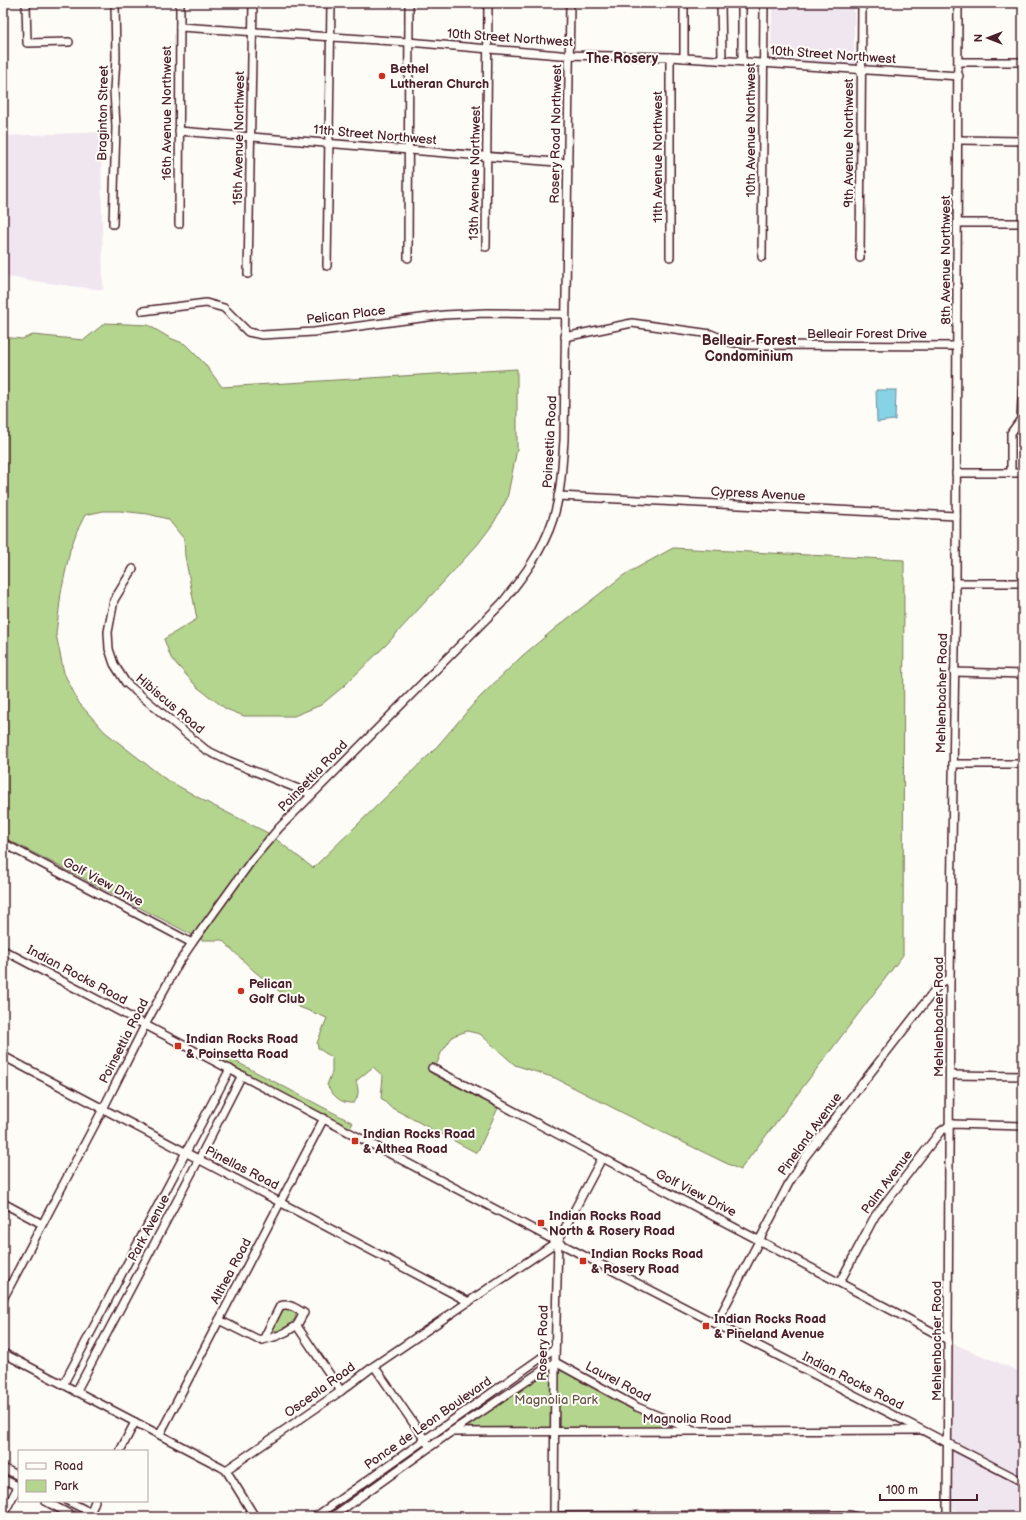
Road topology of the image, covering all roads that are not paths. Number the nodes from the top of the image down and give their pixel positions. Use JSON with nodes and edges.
{"nodes":[{"id":1,"x":26,"y":3,"type":"edge"},
{"id":2,"x":115,"y":3,"type":"edge"},
{"id":3,"x":180,"y":3,"type":"edge"},
{"id":4,"x":253,"y":3,"type":"edge"},
{"id":5,"x":331,"y":3,"type":"edge"},
{"id":6,"x":409,"y":3,"type":"edge"},
{"id":7,"x":488,"y":3,"type":"edge"},
{"id":8,"x":570,"y":3,"type":"edge"},
{"id":9,"x":684,"y":3,"type":"edge"},
{"id":10,"x":721,"y":3,"type":"edge"},
{"id":11,"x":742,"y":3,"type":"edge"},
{"id":12,"x":764,"y":3,"type":"edge"},
{"id":13,"x":862,"y":3,"type":"edge"},
{"id":14,"x":958,"y":3,"type":"edge"},
{"id":15,"x":180,"y":27,"type":"junction"},
{"id":16,"x":253,"y":31,"type":"junction"},
{"id":17,"x":330,"y":37,"type":"junction"},
{"id":18,"x":69,"y":42,"type":"dead end"},
{"id":19,"x":408,"y":42,"type":"junction"},
{"id":20,"x":488,"y":50,"type":"junction"},
{"id":21,"x":569,"y":56,"type":"junction"},
{"id":22,"x":670,"y":57,"type":"junction"},
{"id":23,"x":684,"y":58,"type":"junction"},
{"id":24,"x":722,"y":60,"type":"junction"},
{"id":25,"x":742,"y":61,"type":"junction"},
{"id":26,"x":959,"y":62,"type":"junction"},
{"id":27,"x":1023,"y":62,"type":"edge"},
{"id":28,"x":764,"y":63,"type":"junction"},
{"id":29,"x":861,"y":69,"type":"junction"},
{"id":30,"x":959,"y":76,"type":"junction"},
{"id":31,"x":179,"y":131,"type":"junction"},
{"id":32,"x":251,"y":137,"type":"junction"},
{"id":33,"x":958,"y":140,"type":"junction"},
{"id":34,"x":1023,"y":141,"type":"edge"},
{"id":35,"x":330,"y":144,"type":"junction"},
{"id":36,"x":408,"y":150,"type":"junction"},
{"id":37,"x":487,"y":157,"type":"junction"},
{"id":38,"x":568,"y":163,"type":"junction"},
{"id":39,"x":958,"y":223,"type":"junction"},
{"id":40,"x":1023,"y":223,"type":"edge"},
{"id":41,"x":113,"y":224,"type":"dead end"},
{"id":42,"x":179,"y":224,"type":"dead end"},
{"id":43,"x":486,"y":247,"type":"dead end"},
{"id":44,"x":670,"y":257,"type":"dead end"},
{"id":45,"x":762,"y":257,"type":"dead end"},
{"id":46,"x":408,"y":258,"type":"dead end"},
{"id":47,"x":860,"y":258,"type":"dead end"},
{"id":48,"x":567,"y":265,"type":"joint"},
{"id":49,"x":327,"y":266,"type":"dead end"},
{"id":50,"x":248,"y":274,"type":"dead end"},
{"id":51,"x":143,"y":311,"type":"dead end"},
{"id":52,"x":565,"y":314,"type":"junction"},
{"id":53,"x":565,"y":337,"type":"junction"},
{"id":54,"x":957,"y":346,"type":"junction"},
{"id":55,"x":1023,"y":379,"type":"edge"},
{"id":56,"x":956,"y":473,"type":"junction"},
{"id":57,"x":1011,"y":473,"type":"junction"},
{"id":58,"x":1023,"y":473,"type":"edge"},
{"id":59,"x":558,"y":496,"type":"junction"},
{"id":60,"x":956,"y":516,"type":"junction"},
{"id":61,"x":133,"y":569,"type":"dead end"},
{"id":62,"x":956,"y":583,"type":"junction"},
{"id":63,"x":1023,"y":584,"type":"edge"},
{"id":64,"x":954,"y":672,"type":"junction"},
{"id":65,"x":1023,"y":674,"type":"edge"},
{"id":66,"x":953,"y":764,"type":"junction"},
{"id":67,"x":1023,"y":764,"type":"edge"},
{"id":68,"x":311,"y":794,"type":"junction"},
{"id":69,"x":3,"y":843,"type":"edge"},
{"id":70,"x":192,"y":943,"type":"junction"},
{"id":71,"x":3,"y":950,"type":"edge"},
{"id":72,"x":950,"y":979,"type":"junction"},
{"id":73,"x":145,"y":1025,"type":"junction"},
{"id":74,"x":3,"y":1056,"type":"edge"},
{"id":75,"x":432,"y":1068,"type":"dead end"},
{"id":76,"x":230,"y":1069,"type":"junction"},
{"id":77,"x":242,"y":1075,"type":"junction"},
{"id":78,"x":951,"y":1075,"type":"junction"},
{"id":79,"x":1023,"y":1076,"type":"edge"},
{"id":80,"x":103,"y":1109,"type":"junction"},
{"id":81,"x":324,"y":1118,"type":"junction"},
{"id":82,"x":950,"y":1124,"type":"junction"},
{"id":83,"x":1023,"y":1126,"type":"edge"},
{"id":84,"x":185,"y":1152,"type":"junction"},
{"id":85,"x":602,"y":1158,"type":"junction"},
{"id":86,"x":199,"y":1160,"type":"junction"},
{"id":87,"x":3,"y":1202,"type":"edge"},
{"id":88,"x":281,"y":1202,"type":"junction"},
{"id":89,"x":42,"y":1224,"type":"junction"},
{"id":90,"x":760,"y":1240,"type":"junction"},
{"id":91,"x":558,"y":1242,"type":"junction"},
{"id":92,"x":840,"y":1282,"type":"junction"},
{"id":93,"x":3,"y":1299,"type":"edge"},
{"id":94,"x":469,"y":1302,"type":"junction"},
{"id":95,"x":219,"y":1320,"type":"junction"},
{"id":96,"x":716,"y":1324,"type":"junction"},
{"id":97,"x":297,"y":1326,"type":"junction"},
{"id":98,"x":263,"y":1340,"type":"junction"},
{"id":99,"x":948,"y":1340,"type":"junction"},
{"id":100,"x":555,"y":1348,"type":"junction"},
{"id":101,"x":4,"y":1355,"type":"edge"},
{"id":102,"x":555,"y":1362,"type":"junction"},
{"id":103,"x":374,"y":1366,"type":"junction"},
{"id":104,"x":63,"y":1385,"type":"junction"},
{"id":105,"x":341,"y":1391,"type":"junction"},
{"id":106,"x":76,"y":1392,"type":"junction"},
{"id":107,"x":135,"y":1422,"type":"junction"},
{"id":108,"x":922,"y":1430,"type":"junction"},
{"id":109,"x":694,"y":1431,"type":"junction"},
{"id":110,"x":451,"y":1432,"type":"junction"},
{"id":111,"x":554,"y":1432,"type":"junction"},
{"id":112,"x":160,"y":1434,"type":"junction"},
{"id":113,"x":424,"y":1440,"type":"junction"},
{"id":114,"x":948,"y":1443,"type":"junction"},
{"id":115,"x":430,"y":1448,"type":"junction"},
{"id":116,"x":121,"y":1450,"type":"edge"},
{"id":117,"x":3,"y":1468,"type":"edge"},
{"id":118,"x":226,"y":1470,"type":"junction"},
{"id":119,"x":18,"y":1476,"type":"edge"},
{"id":120,"x":3,"y":1479,"type":"edge"},
{"id":121,"x":1023,"y":1482,"type":"edge"},
{"id":122,"x":18,"y":1486,"type":"edge"},
{"id":123,"x":18,"y":1488,"type":"edge"},
{"id":124,"x":47,"y":1502,"type":"edge"},
{"id":125,"x":70,"y":1502,"type":"edge"},
{"id":126,"x":95,"y":1502,"type":"edge"},
{"id":127,"x":3,"y":1515,"type":"edge"},
{"id":128,"x":89,"y":1515,"type":"edge"},
{"id":129,"x":75,"y":1517,"type":"edge"},
{"id":130,"x":99,"y":1517,"type":"edge"},
{"id":131,"x":255,"y":1517,"type":"edge"},
{"id":132,"x":315,"y":1517,"type":"edge"},
{"id":133,"x":332,"y":1517,"type":"edge"},
{"id":134,"x":554,"y":1517,"type":"edge"},
{"id":135,"x":857,"y":1517,"type":"edge"},
{"id":136,"x":947,"y":1517,"type":"edge"}],
"edges":[{"from":1,"to":18,"type":"street"},
{"from":2,"to":41,"type":"street","name":"Braginton Street"},
{"from":3,"to":15,"type":"street","name":"16th Avenue Northwest"},
{"from":4,"to":16,"type":"street","name":"15th Avenue Northwest"},
{"from":5,"to":17,"type":"street"},
{"from":6,"to":19,"type":"street"},
{"from":7,"to":20,"type":"street","name":"13th Avenue Northwest"},
{"from":8,"to":21,"type":"street","name":"Rosery Road Northwest"},
{"from":9,"to":23,"type":"street"},
{"from":10,"to":24,"type":"street"},
{"from":11,"to":25,"type":"street"},
{"from":12,"to":28,"type":"street","name":"10th Avenue Northwest"},
{"from":13,"to":29,"type":"street","name":"9th Avenue Northwest"},
{"from":14,"to":26,"type":"street","name":"8th Avenue Northwest"},
{"from":15,"to":16,"type":"street","name":"10th Street Northwest"},
{"from":15,"to":31,"type":"street","name":"16th Avenue Northwest"},
{"from":16,"to":17,"type":"street","name":"10th Street Northwest"},
{"from":16,"to":32,"type":"street","name":"15th Avenue Northwest"},
{"from":17,"to":19,"type":"street","name":"10th Street Northwest"},
{"from":17,"to":35,"type":"street"},
{"from":19,"to":20,"type":"street","name":"10th Street Northwest"},
{"from":19,"to":36,"type":"street"},
{"from":20,"to":21,"type":"street","name":"10th Street Northwest"},
{"from":20,"to":37,"type":"street","name":"13th Avenue Northwest"},
{"from":21,"to":22,"type":"street","name":"10th Street Northwest"},
{"from":21,"to":38,"type":"street","name":"Rosery Road Northwest"},
{"from":22,"to":23,"type":"street","name":"10th Street Northwest"},
{"from":22,"to":44,"type":"street","name":"11th Avenue Northwest"},
{"from":23,"to":24,"type":"street","name":"10th Street Northwest"},
{"from":24,"to":25,"type":"street","name":"10th Street Northwest"},
{"from":25,"to":28,"type":"street","name":"10th Street Northwest"},
{"from":26,"to":27,"type":"street"},
{"from":26,"to":30,"type":"street","name":"8th Avenue Northwest"},
{"from":28,"to":29,"type":"street","name":"10th Street Northwest"},
{"from":28,"to":45,"type":"street","name":"10th Avenue Northwest"},
{"from":29,"to":30,"type":"street","name":"10th Street Northwest"},
{"from":29,"to":47,"type":"street","name":"9th Avenue Northwest"},
{"from":30,"to":33,"type":"street","name":"8th Avenue Northwest"},
{"from":31,"to":32,"type":"street","name":"11th Street Northwest"},
{"from":31,"to":42,"type":"street","name":"16th Avenue Northwest"},
{"from":32,"to":35,"type":"street","name":"11th Street Northwest"},
{"from":32,"to":50,"type":"street","name":"15th Avenue Northwest"},
{"from":33,"to":34,"type":"street"},
{"from":33,"to":39,"type":"street","name":"8th Avenue Northwest"},
{"from":35,"to":36,"type":"street","name":"11th Street Northwest"},
{"from":35,"to":49,"type":"street"},
{"from":36,"to":37,"type":"street","name":"11th Street Northwest"},
{"from":36,"to":46,"type":"street"},
{"from":37,"to":38,"type":"street","name":"11th Street Northwest"},
{"from":37,"to":43,"type":"street","name":"13th Avenue Northwest"},
{"from":38,"to":48,"type":"street","name":"Rosery Road Northwest"},
{"from":39,"to":40,"type":"street"},
{"from":39,"to":54,"type":"street","name":"8th Avenue Northwest"},
{"from":48,"to":52,"type":"street","name":"Poinsettia Road"},
{"from":51,"to":52,"type":"street","name":"Pelican Place"},
{"from":52,"to":53,"type":"street","name":"Poinsettia Road"},
{"from":53,"to":54,"type":"street","name":"Belleair Forest Drive"},
{"from":53,"to":59,"type":"street","name":"Poinsettia Road"},
{"from":54,"to":56,"type":"street","name":"8th Avenue Northwest"},
{"from":55,"to":57,"type":"street"},
{"from":56,"to":57,"type":"street"},
{"from":56,"to":60,"type":"street","name":"8th Avenue Northwest"},
{"from":57,"to":58,"type":"street"},
{"from":59,"to":60,"type":"street","name":"Cypress Avenue"},
{"from":59,"to":68,"type":"street","name":"Poinsettia Road"},
{"from":60,"to":62,"type":"street","name":"Mehlenbacher Road"},
{"from":61,"to":68,"type":"street","name":"Hibiscus Road"},
{"from":62,"to":63,"type":"street"},
{"from":62,"to":64,"type":"street","name":"Mehlenbacher Road"},
{"from":64,"to":65,"type":"street"},
{"from":64,"to":66,"type":"street","name":"Mehlenbacher Road"},
{"from":66,"to":67,"type":"street"},
{"from":66,"to":72,"type":"street","name":"Mehlenbacher Road"},
{"from":68,"to":70,"type":"street","name":"Poinsettia Road"},
{"from":69,"to":70,"type":"street","name":"Golf View Drive"},
{"from":70,"to":73,"type":"street","name":"Poinsettia Road"},
{"from":71,"to":73,"type":"street","name":"Indian Rocks Road"},
{"from":72,"to":78,"type":"street","name":"Mehlenbacher Road"},
{"from":72,"to":90,"type":"street","name":"Pineland Avenue"},
{"from":73,"to":76,"type":"street","name":"Indian Rocks Road"},
{"from":73,"to":80,"type":"street","name":"Poinsettia Road"},
{"from":74,"to":80,"type":"street","name":"Pinellas Road"},
{"from":75,"to":85,"type":"street","name":"Golf View Drive"},
{"from":76,"to":77,"type":"street","name":"Indian Rocks Road"},
{"from":76,"to":84,"type":"street","name":"Park Avenue"},
{"from":77,"to":81,"type":"street","name":"Indian Rocks Road"},
{"from":77,"to":86,"type":"street","name":"Park Avenue"},
{"from":78,"to":79,"type":"street"},
{"from":78,"to":82,"type":"street","name":"Mehlenbacher Road"},
{"from":80,"to":84,"type":"street","name":"Pinellas Road"},
{"from":80,"to":89,"type":"street","name":"Poinsettia Road"},
{"from":81,"to":88,"type":"street","name":"Althea Road"},
{"from":81,"to":91,"type":"street","name":"Indian Rocks Road"},
{"from":82,"to":83,"type":"street"},
{"from":82,"to":92,"type":"street","name":"Palm Avenue"},
{"from":82,"to":99,"type":"street","name":"Mehlenbacher Road"},
{"from":84,"to":86,"type":"street","name":"Pinellas Road"},
{"from":84,"to":104,"type":"street","name":"Park Avenue"},
{"from":85,"to":90,"type":"street","name":"Golf View Drive"},
{"from":85,"to":91,"type":"street","name":"Osceola Road"},
{"from":86,"to":88,"type":"street","name":"Pinellas Road"},
{"from":86,"to":106,"type":"street","name":"Park Avenue"},
{"from":87,"to":89,"type":"street"},
{"from":88,"to":94,"type":"street","name":"Pinellas Road"},
{"from":88,"to":95,"type":"street","name":"Althea Road"},
{"from":89,"to":93,"type":"street","name":"Poinsettia Road"},
{"from":90,"to":92,"type":"street","name":"Golf View Drive"},
{"from":90,"to":96,"type":"street","name":"Pineland Avenue"},
{"from":91,"to":94,"type":"street","name":"Osceola Road"},
{"from":91,"to":96,"type":"street","name":"Indian Rocks Road"},
{"from":91,"to":100,"type":"street","name":"Rosery Road"},
{"from":92,"to":99,"type":"street","name":"Golf View Drive"},
{"from":94,"to":103,"type":"street","name":"Osceola Road"},
{"from":95,"to":98,"type":"street"},
{"from":95,"to":112,"type":"street","name":"Althea Road"},
{"from":96,"to":108,"type":"street","name":"Indian Rocks Road"},
{"from":97,"to":98,"type":"street"},
{"from":97,"to":98,"type":"street"},
{"from":97,"to":105,"type":"street"},
{"from":99,"to":114,"type":"street","name":"Mehlenbacher Road"},
{"from":100,"to":102,"type":"street","name":"Rosery Road"},
{"from":100,"to":113,"type":"street","name":"Ponce de Leon Boulevard"},
{"from":101,"to":104,"type":"street"},
{"from":102,"to":109,"type":"street","name":"Laurel Road"},
{"from":102,"to":110,"type":"street","name":"Ponce de Leon Boulevard"},
{"from":102,"to":111,"type":"street","name":"Rosery Road"},
{"from":103,"to":105,"type":"street","name":"Osceola Road"},
{"from":103,"to":113,"type":"street"},
{"from":104,"to":106,"type":"street"},
{"from":105,"to":118,"type":"street","name":"Osceola Road"},
{"from":106,"to":107,"type":"street"},
{"from":107,"to":112,"type":"street"},
{"from":107,"to":116,"type":"street"},
{"from":108,"to":109,"type":"street","name":"Magnolia Road"},
{"from":108,"to":114,"type":"street","name":"Indian Rocks Road"},
{"from":109,"to":111,"type":"street","name":"Magnolia Road"},
{"from":110,"to":111,"type":"street","name":"Magnolia Road"},
{"from":110,"to":115,"type":"street","name":"Ponce de Leon Boulevard"},
{"from":111,"to":134,"type":"street","name":"Rosery Road"},
{"from":112,"to":118,"type":"street"},
{"from":113,"to":115,"type":"street"},
{"from":113,"to":132,"type":"street","name":"Ponce de Leon Boulevard"},
{"from":114,"to":121,"type":"street","name":"Indian Rocks Road"},
{"from":114,"to":136,"type":"street","name":"Mehlenbacher Road"},
{"from":115,"to":133,"type":"street","name":"Ponce de Leon Boulevard"},
{"from":117,"to":119,"type":"street"},
{"from":118,"to":131,"type":"street"},
{"from":120,"to":122,"type":"street"},
{"from":123,"to":127,"type":"street"},
{"from":124,"to":129,"type":"street"},
{"from":125,"to":128,"type":"street"},
{"from":126,"to":128,"type":"street"},
{"from":128,"to":130,"type":"street"},
{"from":134,"to":135,"type":"street"}]}
